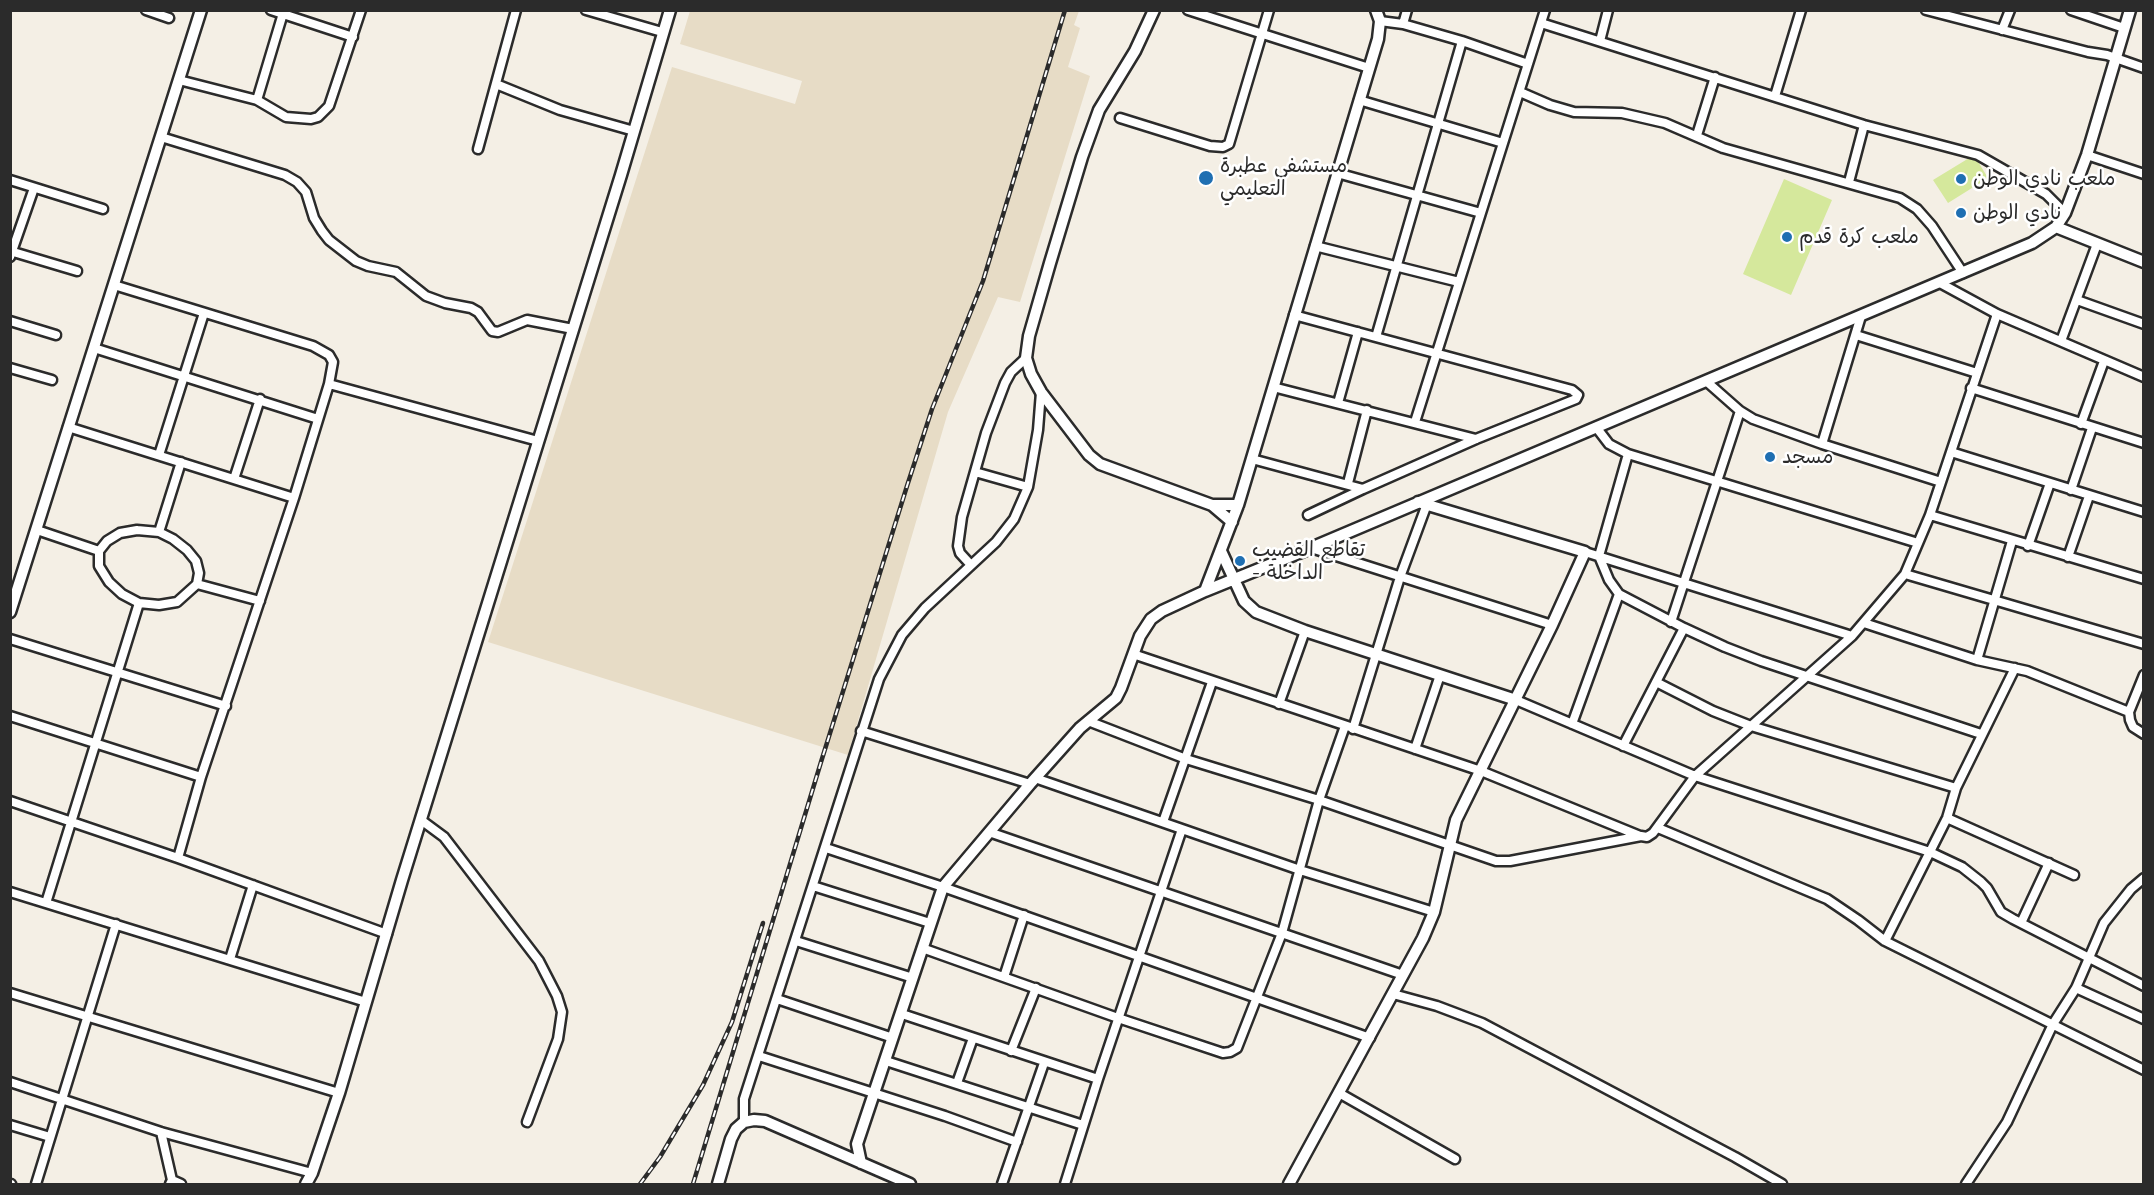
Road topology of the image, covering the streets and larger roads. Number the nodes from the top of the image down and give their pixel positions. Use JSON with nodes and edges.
{"nodes":[{"id":1,"x":146,"y":10,"type":"edge"},
{"id":2,"x":201,"y":10,"type":"edge"},
{"id":3,"x":271,"y":10,"type":"edge"},
{"id":4,"x":361,"y":10,"type":"edge"},
{"id":5,"x":516,"y":10,"type":"edge"},
{"id":6,"x":670,"y":10,"type":"edge"},
{"id":7,"x":1154,"y":10,"type":"edge"},
{"id":8,"x":1188,"y":10,"type":"edge"},
{"id":9,"x":1269,"y":10,"type":"edge"},
{"id":10,"x":1407,"y":10,"type":"edge"},
{"id":11,"x":1545,"y":10,"type":"edge"},
{"id":12,"x":1608,"y":10,"type":"edge"},
{"id":13,"x":1801,"y":10,"type":"edge"},
{"id":14,"x":1926,"y":10,"type":"edge"},
{"id":15,"x":2010,"y":10,"type":"edge"},
{"id":16,"x":2071,"y":10,"type":"edge"},
{"id":17,"x":2130,"y":10,"type":"edge"},
{"id":18,"x":590,"y":11,"type":"edge"},
{"id":19,"x":284,"y":12,"type":"edge"},
{"id":20,"x":1378,"y":16,"type":"edge"},
{"id":21,"x":169,"y":18,"type":"dead end"},
{"id":22,"x":1541,"y":23,"type":"junction"},
{"id":23,"x":1403,"y":24,"type":"junction"},
{"id":24,"x":2124,"y":28,"type":"junction"},
{"id":25,"x":2002,"y":30,"type":"junction"},
{"id":26,"x":662,"y":32,"type":"junction"},
{"id":27,"x":1263,"y":33,"type":"junction"},
{"id":28,"x":353,"y":37,"type":"junction"},
{"id":29,"x":1462,"y":41,"type":"junction"},
{"id":30,"x":1600,"y":41,"type":"junction"},
{"id":31,"x":2116,"y":57,"type":"junction"},
{"id":32,"x":1528,"y":64,"type":"junction"},
{"id":33,"x":1369,"y":68,"type":"junction"},
{"id":34,"x":2144,"y":68,"type":"edge"},
{"id":35,"x":1715,"y":77,"type":"junction"},
{"id":36,"x":179,"y":80,"type":"junction"},
{"id":37,"x":496,"y":84,"type":"junction"},
{"id":38,"x":1520,"y":92,"type":"junction"},
{"id":39,"x":1775,"y":96,"type":"junction"},
{"id":40,"x":257,"y":100,"type":"junction"},
{"id":41,"x":1359,"y":100,"type":"junction"},
{"id":42,"x":1120,"y":118,"type":"dead end"},
{"id":43,"x":1438,"y":123,"type":"junction"},
{"id":44,"x":1864,"y":125,"type":"junction"},
{"id":45,"x":634,"y":131,"type":"junction"},
{"id":46,"x":1696,"y":135,"type":"junction"},
{"id":47,"x":161,"y":137,"type":"junction"},
{"id":48,"x":1503,"y":143,"type":"junction"},
{"id":49,"x":478,"y":149,"type":"dead end"},
{"id":50,"x":2086,"y":155,"type":"junction"},
{"id":51,"x":1337,"y":172,"type":"junction"},
{"id":52,"x":2144,"y":174,"type":"edge"},
{"id":53,"x":10,"y":180,"type":"edge"},
{"id":54,"x":1848,"y":182,"type":"junction"},
{"id":55,"x":34,"y":188,"type":"junction"},
{"id":56,"x":1417,"y":195,"type":"junction"},
{"id":57,"x":104,"y":209,"type":"dead end"},
{"id":58,"x":1481,"y":213,"type":"junction"},
{"id":59,"x":2065,"y":213,"type":"junction"},
{"id":60,"x":2056,"y":227,"type":"junction"},
{"id":61,"x":2097,"y":244,"type":"junction"},
{"id":62,"x":1315,"y":246,"type":"junction"},
{"id":63,"x":11,"y":254,"type":"edge"},
{"id":64,"x":2144,"y":262,"type":"edge"},
{"id":65,"x":1396,"y":267,"type":"junction"},
{"id":66,"x":78,"y":271,"type":"dead end"},
{"id":67,"x":1963,"y":273,"type":"junction"},
{"id":68,"x":1460,"y":282,"type":"junction"},
{"id":69,"x":1940,"y":283,"type":"junction"},
{"id":70,"x":114,"y":285,"type":"junction"},
{"id":71,"x":2077,"y":300,"type":"junction"},
{"id":72,"x":204,"y":313,"type":"junction"},
{"id":73,"x":1997,"y":314,"type":"junction"},
{"id":74,"x":1294,"y":315,"type":"junction"},
{"id":75,"x":1861,"y":316,"type":"junction"},
{"id":76,"x":10,"y":321,"type":"edge"},
{"id":77,"x":2144,"y":324,"type":"edge"},
{"id":78,"x":573,"y":329,"type":"junction"},
{"id":79,"x":1359,"y":332,"type":"junction"},
{"id":80,"x":56,"y":335,"type":"dead end"},
{"id":81,"x":1856,"y":335,"type":"junction"},
{"id":82,"x":1376,"y":337,"type":"junction"},
{"id":83,"x":2061,"y":341,"type":"junction"},
{"id":84,"x":94,"y":348,"type":"junction"},
{"id":85,"x":1437,"y":353,"type":"junction"},
{"id":86,"x":1026,"y":358,"type":"junction"},
{"id":87,"x":2104,"y":361,"type":"junction"},
{"id":88,"x":10,"y":368,"type":"edge"},
{"id":89,"x":1977,"y":373,"type":"junction"},
{"id":90,"x":184,"y":375,"type":"junction"},
{"id":91,"x":2144,"y":377,"type":"edge"},
{"id":92,"x":52,"y":380,"type":"dead end"},
{"id":93,"x":1706,"y":381,"type":"junction"},
{"id":94,"x":329,"y":384,"type":"junction"},
{"id":95,"x":1273,"y":387,"type":"junction"},
{"id":96,"x":1971,"y":388,"type":"junction"},
{"id":97,"x":1041,"y":392,"type":"junction"},
{"id":98,"x":260,"y":399,"type":"junction"},
{"id":99,"x":1338,"y":403,"type":"junction"},
{"id":100,"x":1367,"y":410,"type":"junction"},
{"id":101,"x":1740,"y":411,"type":"junction"},
{"id":102,"x":318,"y":419,"type":"junction"},
{"id":103,"x":1415,"y":422,"type":"junction"},
{"id":104,"x":2081,"y":424,"type":"junction"},
{"id":105,"x":68,"y":427,"type":"junction"},
{"id":106,"x":1596,"y":427,"type":"junction"},
{"id":107,"x":2092,"y":428,"type":"junction"},
{"id":108,"x":1476,"y":439,"type":"junction"},
{"id":109,"x":538,"y":441,"type":"junction"},
{"id":110,"x":2144,"y":443,"type":"edge"},
{"id":111,"x":1822,"y":444,"type":"junction"},
{"id":112,"x":1951,"y":452,"type":"junction"},
{"id":113,"x":1628,"y":454,"type":"junction"},
{"id":114,"x":159,"y":455,"type":"junction"},
{"id":115,"x":1252,"y":459,"type":"junction"},
{"id":116,"x":181,"y":462,"type":"junction"},
{"id":117,"x":975,"y":472,"type":"junction"},
{"id":118,"x":234,"y":479,"type":"junction"},
{"id":119,"x":1717,"y":482,"type":"junction"},
{"id":120,"x":1941,"y":482,"type":"junction"},
{"id":121,"x":1348,"y":483,"type":"junction"},
{"id":122,"x":2050,"y":483,"type":"junction"},
{"id":123,"x":1028,"y":487,"type":"junction"},
{"id":124,"x":1363,"y":489,"type":"junction"},
{"id":125,"x":2071,"y":490,"type":"junction"},
{"id":126,"x":2089,"y":496,"type":"junction"},
{"id":127,"x":294,"y":498,"type":"junction"},
{"id":128,"x":1422,"y":503,"type":"junction"},
{"id":129,"x":1238,"y":505,"type":"junction"},
{"id":130,"x":1212,"y":506,"type":"junction"},
{"id":131,"x":2144,"y":512,"type":"edge"},
{"id":132,"x":1308,"y":515,"type":"dead end"},
{"id":133,"x":1930,"y":515,"type":"junction"},
{"id":134,"x":1232,"y":522,"type":"junction"},
{"id":135,"x":37,"y":530,"type":"junction"},
{"id":136,"x":159,"y":532,"type":"junction"},
{"id":137,"x":2012,"y":541,"type":"junction"},
{"id":138,"x":1918,"y":543,"type":"junction"},
{"id":139,"x":2028,"y":546,"type":"junction"},
{"id":140,"x":1311,"y":548,"type":"junction"},
{"id":141,"x":99,"y":551,"type":"junction"},
{"id":142,"x":1221,"y":551,"type":"junction"},
{"id":143,"x":1585,"y":552,"type":"junction"},
{"id":144,"x":1599,"y":556,"type":"junction"},
{"id":145,"x":2068,"y":557,"type":"junction"},
{"id":146,"x":971,"y":565,"type":"junction"},
{"id":147,"x":1905,"y":573,"type":"junction"},
{"id":148,"x":1400,"y":577,"type":"junction"},
{"id":149,"x":1234,"y":579,"type":"junction"},
{"id":150,"x":2144,"y":579,"type":"edge"},
{"id":151,"x":1683,"y":582,"type":"junction"},
{"id":152,"x":197,"y":584,"type":"junction"},
{"id":153,"x":14,"y":589,"type":"edge"},
{"id":154,"x":1205,"y":591,"type":"junction"},
{"id":155,"x":1619,"y":594,"type":"junction"},
{"id":156,"x":260,"y":601,"type":"junction"},
{"id":157,"x":1994,"y":601,"type":"junction"},
{"id":158,"x":139,"y":603,"type":"junction"},
{"id":159,"x":10,"y":612,"type":"edge"},
{"id":160,"x":1671,"y":621,"type":"junction"},
{"id":161,"x":1864,"y":623,"type":"junction"},
{"id":162,"x":1552,"y":625,"type":"junction"},
{"id":163,"x":1684,"y":628,"type":"junction"},
{"id":164,"x":1305,"y":631,"type":"junction"},
{"id":165,"x":1852,"y":636,"type":"junction"},
{"id":166,"x":10,"y":639,"type":"edge"},
{"id":167,"x":2144,"y":644,"type":"edge"},
{"id":168,"x":1133,"y":654,"type":"junction"},
{"id":169,"x":1376,"y":654,"type":"junction"},
{"id":170,"x":1977,"y":660,"type":"junction"},
{"id":171,"x":2014,"y":668,"type":"junction"},
{"id":172,"x":116,"y":672,"type":"junction"},
{"id":173,"x":1440,"y":675,"type":"junction"},
{"id":174,"x":1808,"y":675,"type":"junction"},
{"id":175,"x":2144,"y":675,"type":"edge"},
{"id":176,"x":1212,"y":682,"type":"junction"},
{"id":177,"x":1656,"y":682,"type":"junction"},
{"id":178,"x":1516,"y":700,"type":"junction"},
{"id":179,"x":1279,"y":704,"type":"junction"},
{"id":180,"x":226,"y":706,"type":"junction"},
{"id":181,"x":2129,"y":712,"type":"junction"},
{"id":182,"x":10,"y":716,"type":"edge"},
{"id":183,"x":1088,"y":721,"type":"junction"},
{"id":184,"x":1572,"y":724,"type":"junction"},
{"id":185,"x":1751,"y":726,"type":"junction"},
{"id":186,"x":1349,"y":727,"type":"junction"},
{"id":187,"x":861,"y":731,"type":"junction"},
{"id":188,"x":1981,"y":734,"type":"junction"},
{"id":189,"x":2144,"y":734,"type":"edge"},
{"id":190,"x":95,"y":743,"type":"junction"},
{"id":191,"x":1623,"y":746,"type":"junction"},
{"id":192,"x":1415,"y":749,"type":"junction"},
{"id":193,"x":1185,"y":759,"type":"junction"},
{"id":194,"x":1481,"y":771,"type":"junction"},
{"id":195,"x":1695,"y":776,"type":"junction"},
{"id":196,"x":201,"y":777,"type":"junction"},
{"id":197,"x":1033,"y":781,"type":"junction"},
{"id":198,"x":1956,"y":788,"type":"junction"},
{"id":199,"x":1319,"y":800,"type":"junction"},
{"id":200,"x":10,"y":801,"type":"edge"},
{"id":201,"x":1947,"y":818,"type":"junction"},
{"id":202,"x":421,"y":820,"type":"junction"},
{"id":203,"x":70,"y":822,"type":"junction"},
{"id":204,"x":1163,"y":822,"type":"junction"},
{"id":205,"x":1658,"y":828,"type":"junction"},
{"id":206,"x":1182,"y":830,"type":"junction"},
{"id":207,"x":989,"y":832,"type":"junction"},
{"id":208,"x":1641,"y":836,"type":"junction"},
{"id":209,"x":1449,"y":845,"type":"junction"},
{"id":210,"x":826,"y":848,"type":"junction"},
{"id":211,"x":1930,"y":852,"type":"junction"},
{"id":212,"x":178,"y":858,"type":"junction"},
{"id":213,"x":2049,"y":863,"type":"junction"},
{"id":214,"x":1300,"y":870,"type":"junction"},
{"id":215,"x":2074,"y":875,"type":"dead end"},
{"id":216,"x":2144,"y":878,"type":"edge"},
{"id":217,"x":253,"y":885,"type":"junction"},
{"id":218,"x":813,"y":886,"type":"junction"},
{"id":219,"x":943,"y":887,"type":"junction"},
{"id":220,"x":1160,"y":891,"type":"junction"},
{"id":221,"x":10,"y":892,"type":"edge"},
{"id":222,"x":46,"y":903,"type":"junction"},
{"id":223,"x":1434,"y":912,"type":"junction"},
{"id":224,"x":1024,"y":915,"type":"junction"},
{"id":225,"x":930,"y":923,"type":"junction"},
{"id":226,"x":2021,"y":923,"type":"junction"},
{"id":227,"x":116,"y":924,"type":"junction"},
{"id":228,"x":1282,"y":933,"type":"junction"},
{"id":229,"x":387,"y":934,"type":"junction"},
{"id":230,"x":1885,"y":940,"type":"junction"},
{"id":231,"x":796,"y":941,"type":"junction"},
{"id":232,"x":922,"y":948,"type":"junction"},
{"id":233,"x":1138,"y":956,"type":"junction"},
{"id":234,"x":2089,"y":958,"type":"junction"},
{"id":235,"x":230,"y":959,"type":"junction"},
{"id":236,"x":1403,"y":975,"type":"junction"},
{"id":237,"x":1004,"y":976,"type":"junction"},
{"id":238,"x":913,"y":978,"type":"junction"},
{"id":239,"x":2144,"y":986,"type":"edge"},
{"id":240,"x":1036,"y":988,"type":"junction"},
{"id":241,"x":2076,"y":988,"type":"junction"},
{"id":242,"x":10,"y":993,"type":"edge"},
{"id":243,"x":1393,"y":994,"type":"junction"},
{"id":244,"x":777,"y":999,"type":"junction"},
{"id":245,"x":1258,"y":999,"type":"junction"},
{"id":246,"x":366,"y":1002,"type":"junction"},
{"id":247,"x":902,"y":1014,"type":"junction"},
{"id":248,"x":87,"y":1015,"type":"junction"},
{"id":249,"x":1118,"y":1018,"type":"junction"},
{"id":250,"x":2144,"y":1019,"type":"edge"},
{"id":251,"x":2053,"y":1024,"type":"junction"},
{"id":252,"x":893,"y":1038,"type":"junction"},
{"id":253,"x":973,"y":1038,"type":"junction"},
{"id":254,"x":1370,"y":1038,"type":"junction"},
{"id":255,"x":1011,"y":1051,"type":"junction"},
{"id":256,"x":759,"y":1056,"type":"junction"},
{"id":257,"x":886,"y":1061,"type":"junction"},
{"id":258,"x":1044,"y":1063,"type":"junction"},
{"id":259,"x":2144,"y":1070,"type":"edge"},
{"id":260,"x":1098,"y":1079,"type":"junction"},
{"id":261,"x":10,"y":1082,"type":"edge"},
{"id":262,"x":957,"y":1083,"type":"junction"},
{"id":263,"x":339,"y":1093,"type":"junction"},
{"id":264,"x":874,"y":1093,"type":"junction"},
{"id":265,"x":1339,"y":1093,"type":"junction"},
{"id":266,"x":62,"y":1099,"type":"junction"},
{"id":267,"x":1029,"y":1107,"type":"junction"},
{"id":268,"x":527,"y":1122,"type":"dead end"},
{"id":269,"x":744,"y":1122,"type":"junction"},
{"id":270,"x":10,"y":1125,"type":"edge"},
{"id":271,"x":1083,"y":1125,"type":"junction"},
{"id":272,"x":161,"y":1132,"type":"junction"},
{"id":273,"x":50,"y":1137,"type":"junction"},
{"id":274,"x":1017,"y":1142,"type":"junction"},
{"id":275,"x":857,"y":1144,"type":"junction"},
{"id":276,"x":841,"y":1154,"type":"junction"},
{"id":277,"x":1455,"y":1159,"type":"dead end"},
{"id":278,"x":861,"y":1162,"type":"junction"},
{"id":279,"x":312,"y":1173,"type":"junction"},
{"id":280,"x":171,"y":1182,"type":"edge"},
{"id":281,"x":36,"y":1185,"type":"edge"},
{"id":282,"x":181,"y":1185,"type":"edge"},
{"id":283,"x":306,"y":1185,"type":"edge"},
{"id":284,"x":718,"y":1185,"type":"edge"},
{"id":285,"x":910,"y":1185,"type":"edge"},
{"id":286,"x":1002,"y":1185,"type":"edge"},
{"id":287,"x":1065,"y":1185,"type":"edge"},
{"id":288,"x":1289,"y":1185,"type":"edge"},
{"id":289,"x":1782,"y":1185,"type":"edge"},
{"id":290,"x":1966,"y":1185,"type":"edge"}],
"edges":[{"from":1,"to":21,"type":"street"},
{"from":2,"to":36,"type":"street"},
{"from":3,"to":19,"type":"street"},
{"from":4,"to":28,"type":"street"},
{"from":5,"to":37,"type":"street"},
{"from":6,"to":26,"type":"street"},
{"from":7,"to":86,"type":"street"},
{"from":8,"to":27,"type":"street"},
{"from":9,"to":27,"type":"street"},
{"from":10,"to":23,"type":"street"},
{"from":11,"to":22,"type":"street"},
{"from":12,"to":30,"type":"street"},
{"from":13,"to":39,"type":"street"},
{"from":14,"to":25,"type":"street"},
{"from":15,"to":25,"type":"street"},
{"from":16,"to":24,"type":"street"},
{"from":17,"to":24,"type":"street"},
{"from":18,"to":26,"type":"street"},
{"from":19,"to":28,"type":"street"},
{"from":19,"to":40,"type":"street"},
{"from":20,"to":23,"type":"street"},
{"from":20,"to":33,"type":"street"},
{"from":22,"to":30,"type":"street"},
{"from":22,"to":32,"type":"street"},
{"from":23,"to":29,"type":"street"},
{"from":24,"to":31,"type":"street"},
{"from":25,"to":31,"type":"street"},
{"from":26,"to":45,"type":"street"},
{"from":27,"to":33,"type":"street"},
{"from":27,"to":42,"type":"street"},
{"from":28,"to":40,"type":"street"},
{"from":29,"to":32,"type":"street"},
{"from":29,"to":43,"type":"street"},
{"from":30,"to":35,"type":"street"},
{"from":31,"to":34,"type":"street"},
{"from":31,"to":50,"type":"street"},
{"from":32,"to":38,"type":"street"},
{"from":33,"to":41,"type":"street"},
{"from":35,"to":39,"type":"street"},
{"from":35,"to":46,"type":"street"},
{"from":36,"to":40,"type":"street"},
{"from":36,"to":47,"type":"street"},
{"from":37,"to":45,"type":"street"},
{"from":37,"to":49,"type":"street"},
{"from":38,"to":46,"type":"street"},
{"from":38,"to":48,"type":"street"},
{"from":39,"to":44,"type":"street"},
{"from":41,"to":43,"type":"street"},
{"from":41,"to":51,"type":"street"},
{"from":43,"to":48,"type":"street"},
{"from":43,"to":56,"type":"street"},
{"from":44,"to":54,"type":"street"},
{"from":44,"to":59,"type":"street"},
{"from":45,"to":78,"type":"street"},
{"from":46,"to":54,"type":"street"},
{"from":47,"to":70,"type":"street"},
{"from":47,"to":78,"type":"street"},
{"from":48,"to":58,"type":"street"},
{"from":50,"to":52,"type":"street"},
{"from":50,"to":59,"type":"street"},
{"from":51,"to":56,"type":"street"},
{"from":51,"to":62,"type":"street"},
{"from":53,"to":55,"type":"street"},
{"from":54,"to":67,"type":"street"},
{"from":55,"to":57,"type":"street"},
{"from":55,"to":63,"type":"street"},
{"from":56,"to":58,"type":"street"},
{"from":56,"to":65,"type":"street"},
{"from":58,"to":68,"type":"street"},
{"from":59,"to":60,"type":"street"},
{"from":60,"to":61,"type":"street"},
{"from":60,"to":67,"type":"street"},
{"from":61,"to":64,"type":"street"},
{"from":61,"to":71,"type":"street"},
{"from":62,"to":65,"type":"street"},
{"from":62,"to":74,"type":"street"},
{"from":63,"to":66,"type":"street"},
{"from":65,"to":68,"type":"street"},
{"from":65,"to":82,"type":"street"},
{"from":67,"to":69,"type":"street"},
{"from":68,"to":85,"type":"street"},
{"from":69,"to":73,"type":"street"},
{"from":69,"to":75,"type":"street"},
{"from":70,"to":72,"type":"street"},
{"from":70,"to":84,"type":"street"},
{"from":71,"to":77,"type":"street"},
{"from":71,"to":83,"type":"street"},
{"from":72,"to":90,"type":"street"},
{"from":72,"to":94,"type":"street"},
{"from":73,"to":83,"type":"street"},
{"from":73,"to":89,"type":"street"},
{"from":74,"to":79,"type":"street"},
{"from":74,"to":95,"type":"street"},
{"from":75,"to":81,"type":"street"},
{"from":75,"to":93,"type":"street"},
{"from":76,"to":80,"type":"street"},
{"from":78,"to":109,"type":"street"},
{"from":79,"to":82,"type":"street"},
{"from":79,"to":99,"type":"street"},
{"from":81,"to":89,"type":"street"},
{"from":81,"to":111,"type":"street"},
{"from":82,"to":85,"type":"street"},
{"from":83,"to":87,"type":"street"},
{"from":84,"to":90,"type":"street"},
{"from":84,"to":105,"type":"street"},
{"from":85,"to":103,"type":"street"},
{"from":85,"to":108,"type":"street"},
{"from":86,"to":97,"type":"street"},
{"from":86,"to":117,"type":"street"},
{"from":87,"to":91,"type":"street"},
{"from":87,"to":104,"type":"street"},
{"from":88,"to":92,"type":"street"},
{"from":89,"to":96,"type":"street"},
{"from":90,"to":98,"type":"street"},
{"from":90,"to":114,"type":"street"},
{"from":93,"to":101,"type":"street"},
{"from":93,"to":106,"type":"street"},
{"from":94,"to":102,"type":"street"},
{"from":94,"to":109,"type":"street"},
{"from":95,"to":99,"type":"street"},
{"from":95,"to":115,"type":"street"},
{"from":96,"to":104,"type":"street"},
{"from":96,"to":112,"type":"street"},
{"from":97,"to":123,"type":"street"},
{"from":97,"to":130,"type":"street"},
{"from":98,"to":102,"type":"street"},
{"from":98,"to":118,"type":"street"},
{"from":99,"to":100,"type":"street"},
{"from":100,"to":103,"type":"street"},
{"from":100,"to":121,"type":"street"},
{"from":101,"to":111,"type":"street"},
{"from":101,"to":119,"type":"street"},
{"from":102,"to":127,"type":"street"},
{"from":103,"to":108,"type":"street"},
{"from":104,"to":107,"type":"street"},
{"from":105,"to":114,"type":"street"},
{"from":105,"to":135,"type":"street"},
{"from":106,"to":113,"type":"street"},
{"from":106,"to":128,"type":"street"},
{"from":107,"to":110,"type":"street"},
{"from":107,"to":125,"type":"street"},
{"from":108,"to":124,"type":"street"},
{"from":109,"to":202,"type":"street"},
{"from":111,"to":120,"type":"street"},
{"from":112,"to":120,"type":"street"},
{"from":112,"to":122,"type":"street"},
{"from":113,"to":119,"type":"street"},
{"from":113,"to":144,"type":"street"},
{"from":114,"to":116,"type":"street"},
{"from":115,"to":121,"type":"street"},
{"from":115,"to":129,"type":"street"},
{"from":116,"to":118,"type":"street"},
{"from":116,"to":136,"type":"street"},
{"from":117,"to":123,"type":"street"},
{"from":117,"to":146,"type":"street"},
{"from":118,"to":127,"type":"street"},
{"from":119,"to":138,"type":"street"},
{"from":119,"to":151,"type":"street"},
{"from":120,"to":133,"type":"street"},
{"from":121,"to":124,"type":"street"},
{"from":122,"to":125,"type":"street"},
{"from":122,"to":139,"type":"street"},
{"from":123,"to":146,"type":"street"},
{"from":124,"to":132,"type":"street"},
{"from":125,"to":126,"type":"street"},
{"from":126,"to":131,"type":"street"},
{"from":126,"to":145,"type":"street"},
{"from":127,"to":156,"type":"street"},
{"from":128,"to":140,"type":"street"},
{"from":128,"to":143,"type":"street"},
{"from":128,"to":148,"type":"street"},
{"from":129,"to":130,"type":"street"},
{"from":129,"to":134,"type":"street"},
{"from":130,"to":134,"type":"street"},
{"from":133,"to":137,"type":"street"},
{"from":133,"to":138,"type":"street"},
{"from":134,"to":142,"type":"street"},
{"from":135,"to":141,"type":"street"},
{"from":135,"to":153,"type":"street"},
{"from":136,"to":141,"type":"street"},
{"from":136,"to":152,"type":"street"},
{"from":137,"to":139,"type":"street"},
{"from":137,"to":157,"type":"street"},
{"from":138,"to":147,"type":"street"},
{"from":139,"to":145,"type":"street"},
{"from":140,"to":148,"type":"street"},
{"from":140,"to":149,"type":"street"},
{"from":141,"to":158,"type":"street"},
{"from":142,"to":149,"type":"street"},
{"from":142,"to":154,"type":"street"},
{"from":143,"to":144,"type":"street"},
{"from":143,"to":162,"type":"street"},
{"from":144,"to":151,"type":"street"},
{"from":144,"to":155,"type":"street"},
{"from":145,"to":150,"type":"street"},
{"from":146,"to":187,"type":"street"},
{"from":147,"to":157,"type":"street"},
{"from":147,"to":161,"type":"street"},
{"from":148,"to":162,"type":"street"},
{"from":148,"to":169,"type":"street"},
{"from":149,"to":154,"type":"street"},
{"from":149,"to":164,"type":"street"},
{"from":151,"to":160,"type":"street"},
{"from":151,"to":165,"type":"street"},
{"from":152,"to":156,"type":"street"},
{"from":152,"to":158,"type":"street"},
{"from":153,"to":159,"type":"street"},
{"from":154,"to":168,"type":"street"},
{"from":155,"to":160,"type":"street"},
{"from":155,"to":184,"type":"street"},
{"from":156,"to":180,"type":"street"},
{"from":157,"to":167,"type":"street"},
{"from":157,"to":170,"type":"street"},
{"from":158,"to":172,"type":"street"},
{"from":160,"to":163,"type":"street"},
{"from":161,"to":165,"type":"street"},
{"from":161,"to":170,"type":"street"},
{"from":162,"to":178,"type":"street"},
{"from":163,"to":174,"type":"street"},
{"from":163,"to":177,"type":"street"},
{"from":164,"to":169,"type":"street"},
{"from":164,"to":179,"type":"street"},
{"from":165,"to":174,"type":"street"},
{"from":166,"to":172,"type":"street"},
{"from":168,"to":176,"type":"street"},
{"from":168,"to":183,"type":"street"},
{"from":169,"to":173,"type":"street"},
{"from":169,"to":186,"type":"street"},
{"from":170,"to":171,"type":"street"},
{"from":171,"to":181,"type":"street"},
{"from":171,"to":188,"type":"street"},
{"from":172,"to":180,"type":"street"},
{"from":172,"to":190,"type":"street"},
{"from":173,"to":178,"type":"street"},
{"from":173,"to":192,"type":"street"},
{"from":174,"to":185,"type":"street"},
{"from":174,"to":188,"type":"street"},
{"from":175,"to":181,"type":"street"},
{"from":176,"to":179,"type":"street"},
{"from":176,"to":193,"type":"street"},
{"from":177,"to":185,"type":"street"},
{"from":177,"to":191,"type":"street"},
{"from":178,"to":184,"type":"street"},
{"from":178,"to":194,"type":"street"},
{"from":179,"to":186,"type":"street"},
{"from":180,"to":196,"type":"street"},
{"from":181,"to":189,"type":"street"},
{"from":182,"to":190,"type":"street"},
{"from":183,"to":193,"type":"street"},
{"from":183,"to":197,"type":"street"},
{"from":184,"to":191,"type":"street"},
{"from":185,"to":195,"type":"street"},
{"from":185,"to":198,"type":"street"},
{"from":186,"to":192,"type":"street"},
{"from":186,"to":199,"type":"street"},
{"from":187,"to":197,"type":"street"},
{"from":187,"to":210,"type":"street"},
{"from":188,"to":198,"type":"street"},
{"from":190,"to":196,"type":"street"},
{"from":190,"to":203,"type":"street"},
{"from":191,"to":195,"type":"street"},
{"from":192,"to":194,"type":"street"},
{"from":193,"to":199,"type":"street"},
{"from":193,"to":204,"type":"street"},
{"from":194,"to":208,"type":"street"},
{"from":194,"to":209,"type":"street"},
{"from":195,"to":205,"type":"street"},
{"from":195,"to":211,"type":"street"},
{"from":196,"to":212,"type":"street"},
{"from":197,"to":204,"type":"street"},
{"from":197,"to":207,"type":"street"},
{"from":198,"to":201,"type":"street"},
{"from":199,"to":209,"type":"street"},
{"from":199,"to":214,"type":"street"},
{"from":200,"to":203,"type":"street"},
{"from":201,"to":211,"type":"street"},
{"from":201,"to":213,"type":"street"},
{"from":202,"to":229,"type":"street"},
{"from":202,"to":268,"type":"street"},
{"from":203,"to":212,"type":"street"},
{"from":203,"to":222,"type":"street"},
{"from":204,"to":206,"type":"street"},
{"from":205,"to":208,"type":"street"},
{"from":205,"to":230,"type":"street"},
{"from":206,"to":214,"type":"street"},
{"from":206,"to":220,"type":"street"},
{"from":207,"to":219,"type":"street"},
{"from":207,"to":220,"type":"street"},
{"from":208,"to":209,"type":"street"},
{"from":209,"to":223,"type":"street"},
{"from":210,"to":218,"type":"street"},
{"from":210,"to":219,"type":"street"},
{"from":211,"to":226,"type":"street"},
{"from":211,"to":230,"type":"street"},
{"from":212,"to":217,"type":"street"},
{"from":213,"to":215,"type":"street"},
{"from":213,"to":226,"type":"street"},
{"from":214,"to":223,"type":"street"},
{"from":214,"to":228,"type":"street"},
{"from":216,"to":234,"type":"street"},
{"from":217,"to":229,"type":"street"},
{"from":217,"to":235,"type":"street"},
{"from":218,"to":225,"type":"street"},
{"from":218,"to":231,"type":"street"},
{"from":219,"to":224,"type":"street"},
{"from":219,"to":225,"type":"street"},
{"from":220,"to":228,"type":"street"},
{"from":220,"to":233,"type":"street"},
{"from":221,"to":222,"type":"street"},
{"from":222,"to":227,"type":"street"},
{"from":223,"to":236,"type":"street"},
{"from":224,"to":233,"type":"street"},
{"from":224,"to":237,"type":"street"},
{"from":225,"to":232,"type":"street"},
{"from":226,"to":234,"type":"street"},
{"from":227,"to":235,"type":"street"},
{"from":227,"to":248,"type":"street"},
{"from":228,"to":236,"type":"street"},
{"from":228,"to":245,"type":"street"},
{"from":229,"to":246,"type":"street"},
{"from":230,"to":251,"type":"street"},
{"from":231,"to":238,"type":"street"},
{"from":231,"to":244,"type":"street"},
{"from":232,"to":237,"type":"street"},
{"from":232,"to":238,"type":"street"},
{"from":233,"to":245,"type":"street"},
{"from":233,"to":249,"type":"street"},
{"from":234,"to":239,"type":"street"},
{"from":234,"to":241,"type":"street"},
{"from":235,"to":246,"type":"street"},
{"from":236,"to":243,"type":"street"},
{"from":237,"to":240,"type":"street"},
{"from":238,"to":247,"type":"street"},
{"from":240,"to":249,"type":"street"},
{"from":240,"to":255,"type":"street"},
{"from":241,"to":250,"type":"street"},
{"from":241,"to":251,"type":"street"},
{"from":242,"to":248,"type":"street"},
{"from":243,"to":254,"type":"street"},
{"from":243,"to":289,"type":"street"},
{"from":244,"to":252,"type":"street"},
{"from":244,"to":256,"type":"street"},
{"from":245,"to":249,"type":"street"},
{"from":245,"to":254,"type":"street"},
{"from":246,"to":263,"type":"street"},
{"from":247,"to":252,"type":"street"},
{"from":247,"to":253,"type":"street"},
{"from":248,"to":263,"type":"street"},
{"from":248,"to":266,"type":"street"},
{"from":249,"to":260,"type":"street"},
{"from":251,"to":259,"type":"street"},
{"from":251,"to":290,"type":"street"},
{"from":252,"to":257,"type":"street"},
{"from":253,"to":255,"type":"street"},
{"from":253,"to":262,"type":"street"},
{"from":254,"to":265,"type":"street"},
{"from":255,"to":258,"type":"street"},
{"from":256,"to":264,"type":"street"},
{"from":256,"to":269,"type":"street"},
{"from":257,"to":262,"type":"street"},
{"from":257,"to":264,"type":"street"},
{"from":258,"to":260,"type":"street"},
{"from":258,"to":267,"type":"street"},
{"from":260,"to":271,"type":"street"},
{"from":261,"to":266,"type":"street"},
{"from":262,"to":267,"type":"street"},
{"from":263,"to":279,"type":"street"},
{"from":264,"to":274,"type":"street"},
{"from":264,"to":275,"type":"street"},
{"from":265,"to":277,"type":"street"},
{"from":265,"to":288,"type":"street"},
{"from":266,"to":272,"type":"street"},
{"from":266,"to":273,"type":"street"},
{"from":267,"to":271,"type":"street"},
{"from":267,"to":274,"type":"street"},
{"from":269,"to":276,"type":"street"},
{"from":269,"to":284,"type":"street"},
{"from":270,"to":273,"type":"street"},
{"from":271,"to":287,"type":"street"},
{"from":272,"to":279,"type":"street"},
{"from":272,"to":280,"type":"street"},
{"from":273,"to":281,"type":"street"},
{"from":274,"to":286,"type":"street"},
{"from":275,"to":276,"type":"street"},
{"from":275,"to":278,"type":"street"},
{"from":276,"to":278,"type":"street"},
{"from":278,"to":285,"type":"street"},
{"from":279,"to":283,"type":"street"},
{"from":280,"to":282,"type":"street"}]}
